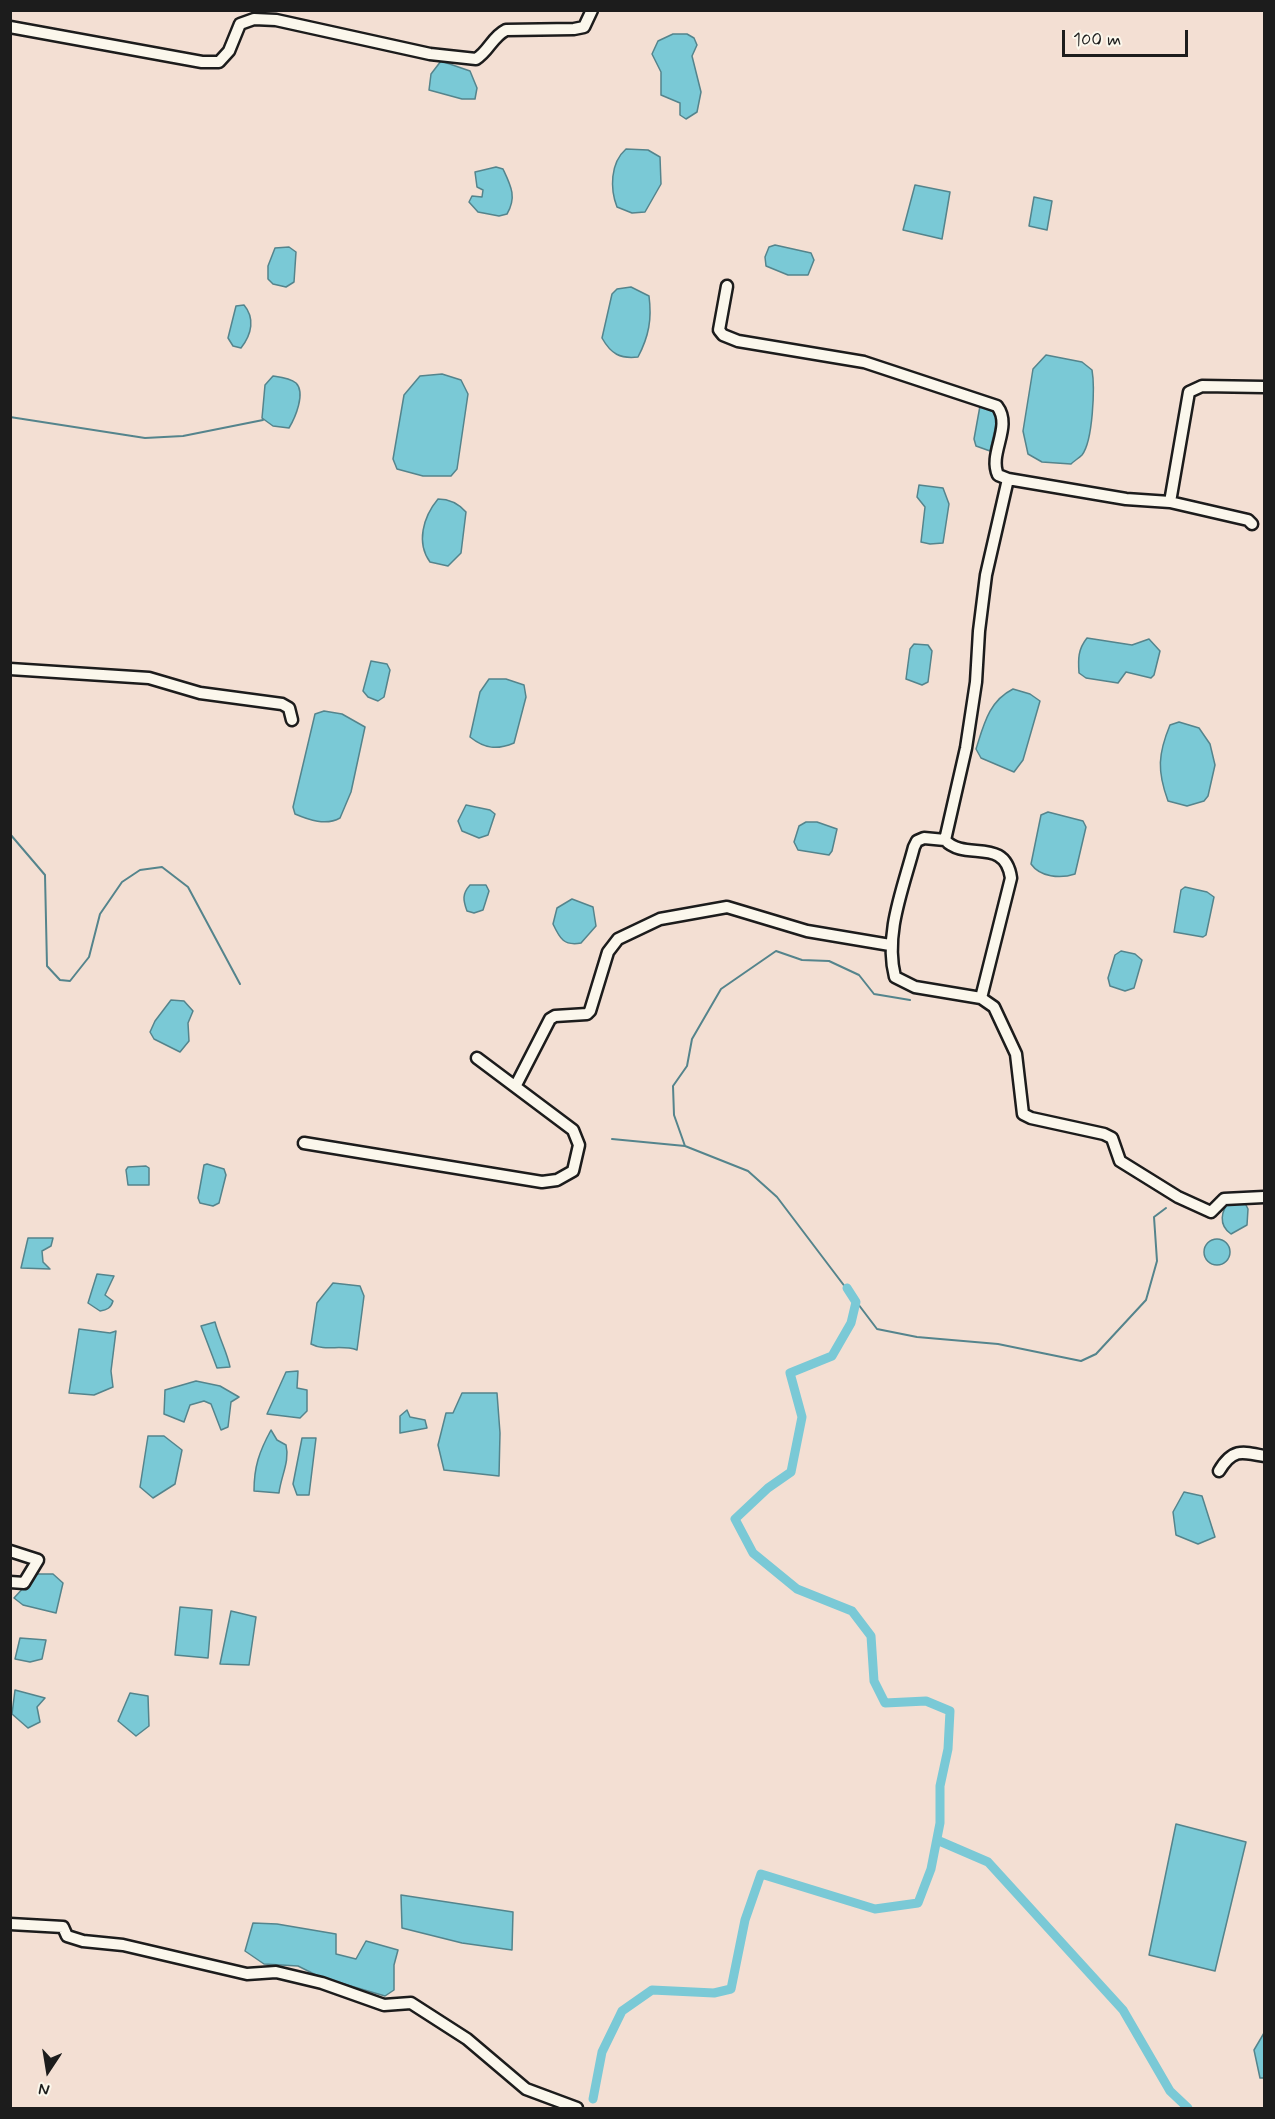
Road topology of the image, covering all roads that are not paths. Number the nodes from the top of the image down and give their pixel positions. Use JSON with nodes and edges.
{"nodes":[{"id":1,"x":592,"y":10,"type":"edge"},
{"id":2,"x":10,"y":27,"type":"edge"},
{"id":3,"x":727,"y":286,"type":"dead end"},
{"id":4,"x":1264,"y":387,"type":"edge"},
{"id":5,"x":1008,"y":479,"type":"junction"},
{"id":6,"x":1170,"y":502,"type":"junction"},
{"id":7,"x":1252,"y":524,"type":"dead end"},
{"id":8,"x":10,"y":669,"type":"edge"},
{"id":9,"x":292,"y":720,"type":"dead end"},
{"id":10,"x":945,"y":840,"type":"junction"},
{"id":11,"x":890,"y":945,"type":"junction"},
{"id":12,"x":981,"y":998,"type":"junction"},
{"id":13,"x":477,"y":1058,"type":"dead end"},
{"id":14,"x":516,"y":1085,"type":"junction"},
{"id":15,"x":304,"y":1143,"type":"dead end"},
{"id":16,"x":1264,"y":1197,"type":"edge"},
{"id":17,"x":1264,"y":1456,"type":"edge"},
{"id":18,"x":1219,"y":1471,"type":"dead end"},
{"id":19,"x":10,"y":1551,"type":"edge"},
{"id":20,"x":10,"y":1582,"type":"edge"},
{"id":21,"x":10,"y":1924,"type":"edge"},
{"id":22,"x":577,"y":2109,"type":"edge"}],
"edges":[{"from":1,"to":2,"type":"street"},
{"from":3,"to":5,"type":"street"},
{"from":4,"to":6,"type":"street"},
{"from":5,"to":6,"type":"street"},
{"from":5,"to":10,"type":"street"},
{"from":6,"to":7,"type":"street"},
{"from":8,"to":9,"type":"street"},
{"from":10,"to":11,"type":"street"},
{"from":10,"to":12,"type":"street"},
{"from":11,"to":12,"type":"street"},
{"from":11,"to":14,"type":"street"},
{"from":12,"to":16,"type":"street"},
{"from":13,"to":14,"type":"street"},
{"from":14,"to":15,"type":"street"},
{"from":17,"to":18,"type":"street"},
{"from":19,"to":20,"type":"street"},
{"from":21,"to":22,"type":"street"}]}
